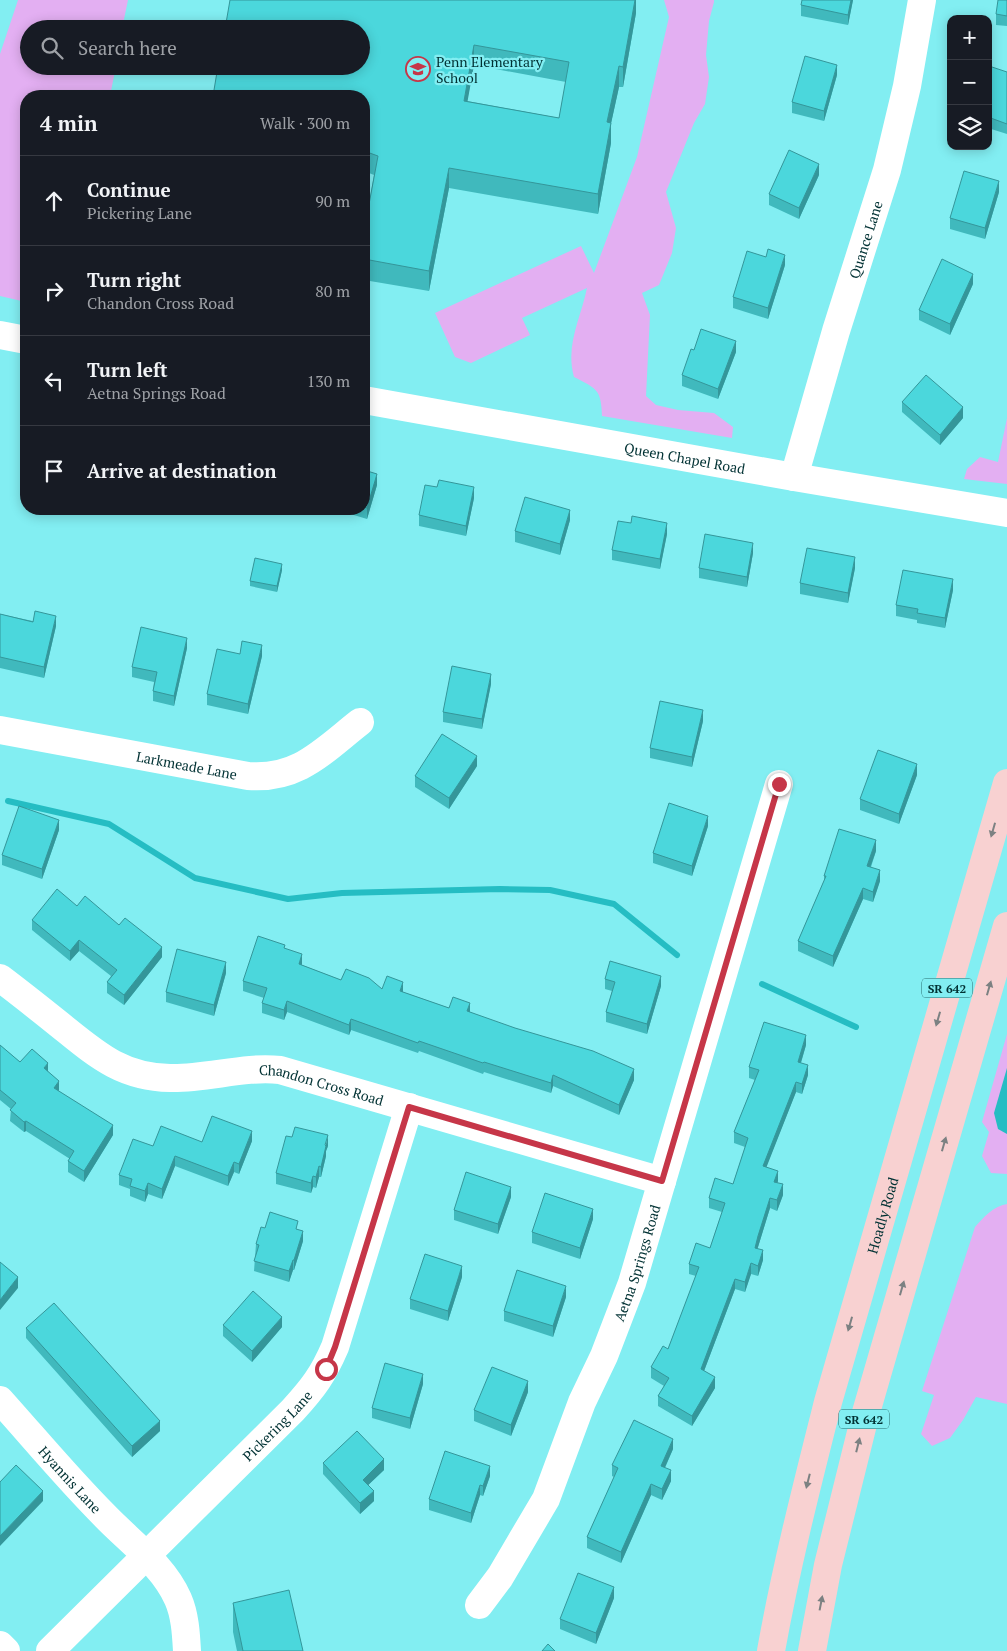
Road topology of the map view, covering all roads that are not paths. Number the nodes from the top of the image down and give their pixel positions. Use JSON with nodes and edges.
{"nodes":[{"id":1,"x":922,"y":0,"type":"edge"},
{"id":2,"x":0,"y":336,"type":"edge"},
{"id":3,"x":20,"y":339,"type":"edge"},
{"id":4,"x":370,"y":401,"type":"edge"},
{"id":5,"x":794,"y":477,"type":"junction"},
{"id":6,"x":1007,"y":513,"type":"edge"},
{"id":7,"x":360,"y":722,"type":"dead end"},
{"id":8,"x":0,"y":730,"type":"edge"},
{"id":9,"x":1007,"y":783,"type":"edge"},
{"id":10,"x":779,"y":784,"type":"dead end"},
{"id":11,"x":1007,"y":926,"type":"edge"},
{"id":12,"x":0,"y":978,"type":"edge"},
{"id":13,"x":409,"y":1107,"type":"junction"},
{"id":14,"x":662,"y":1181,"type":"junction"},
{"id":15,"x":0,"y":1400,"type":"edge"},
{"id":16,"x":145,"y":1555,"type":"junction"},
{"id":17,"x":479,"y":1605,"type":"dead end"},
{"id":18,"x":0,"y":1645,"type":"edge"},
{"id":19,"x":6,"y":1651,"type":"edge"},
{"id":20,"x":50,"y":1651,"type":"edge"},
{"id":21,"x":187,"y":1651,"type":"edge"},
{"id":22,"x":772,"y":1651,"type":"edge"},
{"id":23,"x":812,"y":1651,"type":"edge"}],
"edges":[{"from":1,"to":5,"type":"street","name":"Quance Lane"},
{"from":2,"to":3,"type":"street"},
{"from":4,"to":5,"type":"street","name":"Queen Chapel Road"},
{"from":5,"to":6,"type":"street","name":"Queen Chapel Road"},
{"from":7,"to":8,"type":"street","name":"Larkmeade Lane"},
{"from":9,"to":22,"type":"main road","name":"Hoadly Road","number":"SR 642","one_way":true},
{"from":10,"to":14,"type":"street","name":"Aetna Springs Road"},
{"from":23,"to":11,"type":"main road","number":"SR 642","one_way":true},
{"from":12,"to":13,"type":"street","name":"Chandon Cross Road"},
{"from":13,"to":14,"type":"street","name":"Chandon Cross Road"},
{"from":13,"to":16,"type":"street","name":"Pickering Lane"},
{"from":14,"to":17,"type":"street","name":"Aetna Springs Road"},
{"from":15,"to":16,"type":"street","name":"Hyannis Lane"},
{"from":16,"to":20,"type":"street","name":"Pickering Lane"},
{"from":16,"to":21,"type":"street","name":"Hyannis Lane"},
{"from":18,"to":19,"type":"street"}]}
